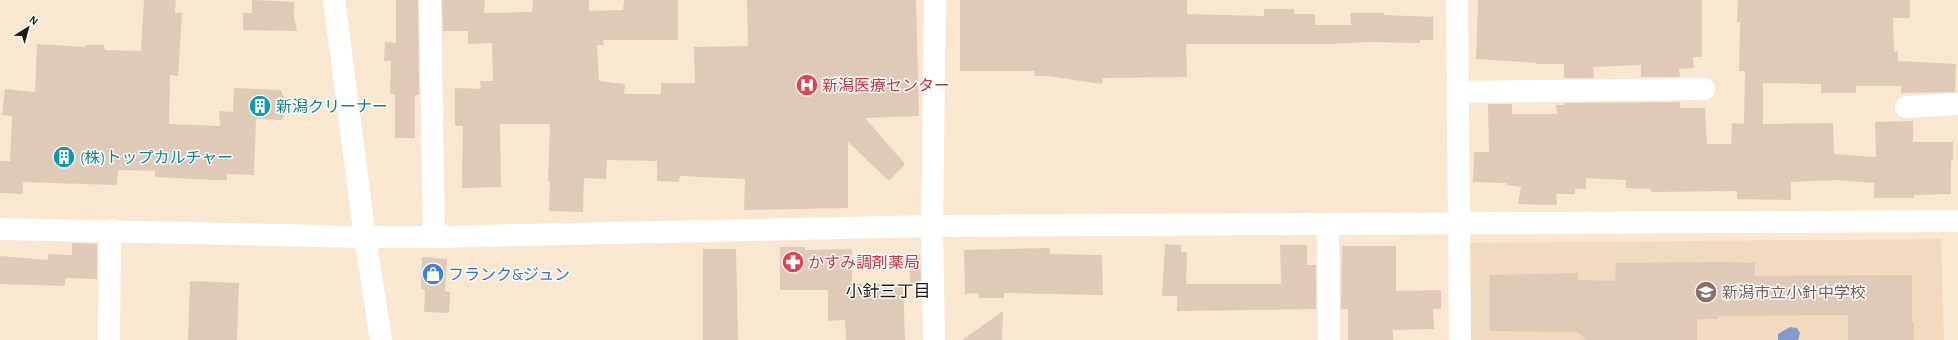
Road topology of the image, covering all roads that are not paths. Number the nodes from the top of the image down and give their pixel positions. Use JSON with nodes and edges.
{"nodes":[{"id":1,"x":334,"y":0,"type":"edge"},
{"id":2,"x":430,"y":0,"type":"edge"},
{"id":3,"x":935,"y":0,"type":"edge"},
{"id":4,"x":1457,"y":0,"type":"edge"},
{"id":5,"x":1704,"y":89,"type":"dead end"},
{"id":6,"x":1458,"y":92,"type":"junction"},
{"id":7,"x":1958,"y":104,"type":"edge"},
{"id":8,"x":1906,"y":107,"type":"dead end"},
{"id":9,"x":1958,"y":221,"type":"edge"},
{"id":10,"x":1458,"y":223,"type":"junction"},
{"id":11,"x":1328,"y":224,"type":"junction"},
{"id":12,"x":932,"y":226,"type":"junction"},
{"id":13,"x":0,"y":229,"type":"edge"},
{"id":14,"x":110,"y":230,"type":"junction"},
{"id":15,"x":365,"y":237,"type":"junction"},
{"id":16,"x":434,"y":237,"type":"junction"},
{"id":17,"x":109,"y":340,"type":"edge"},
{"id":18,"x":381,"y":340,"type":"edge"},
{"id":19,"x":934,"y":340,"type":"edge"},
{"id":20,"x":1329,"y":340,"type":"edge"},
{"id":21,"x":1460,"y":340,"type":"edge"}],
"edges":[{"from":1,"to":15,"type":"street"},
{"from":2,"to":16,"type":"street"},
{"from":3,"to":12,"type":"street"},
{"from":4,"to":6,"type":"street"},
{"from":5,"to":6,"type":"street"},
{"from":6,"to":10,"type":"street"},
{"from":7,"to":8,"type":"street"},
{"from":9,"to":10,"type":"street"},
{"from":10,"to":11,"type":"street"},
{"from":10,"to":21,"type":"street"},
{"from":11,"to":12,"type":"street"},
{"from":11,"to":20,"type":"street"},
{"from":12,"to":16,"type":"street"},
{"from":12,"to":19,"type":"street"},
{"from":13,"to":14,"type":"street"},
{"from":14,"to":15,"type":"street"},
{"from":14,"to":17,"type":"street"},
{"from":15,"to":16,"type":"street"},
{"from":15,"to":18,"type":"street"}]}
